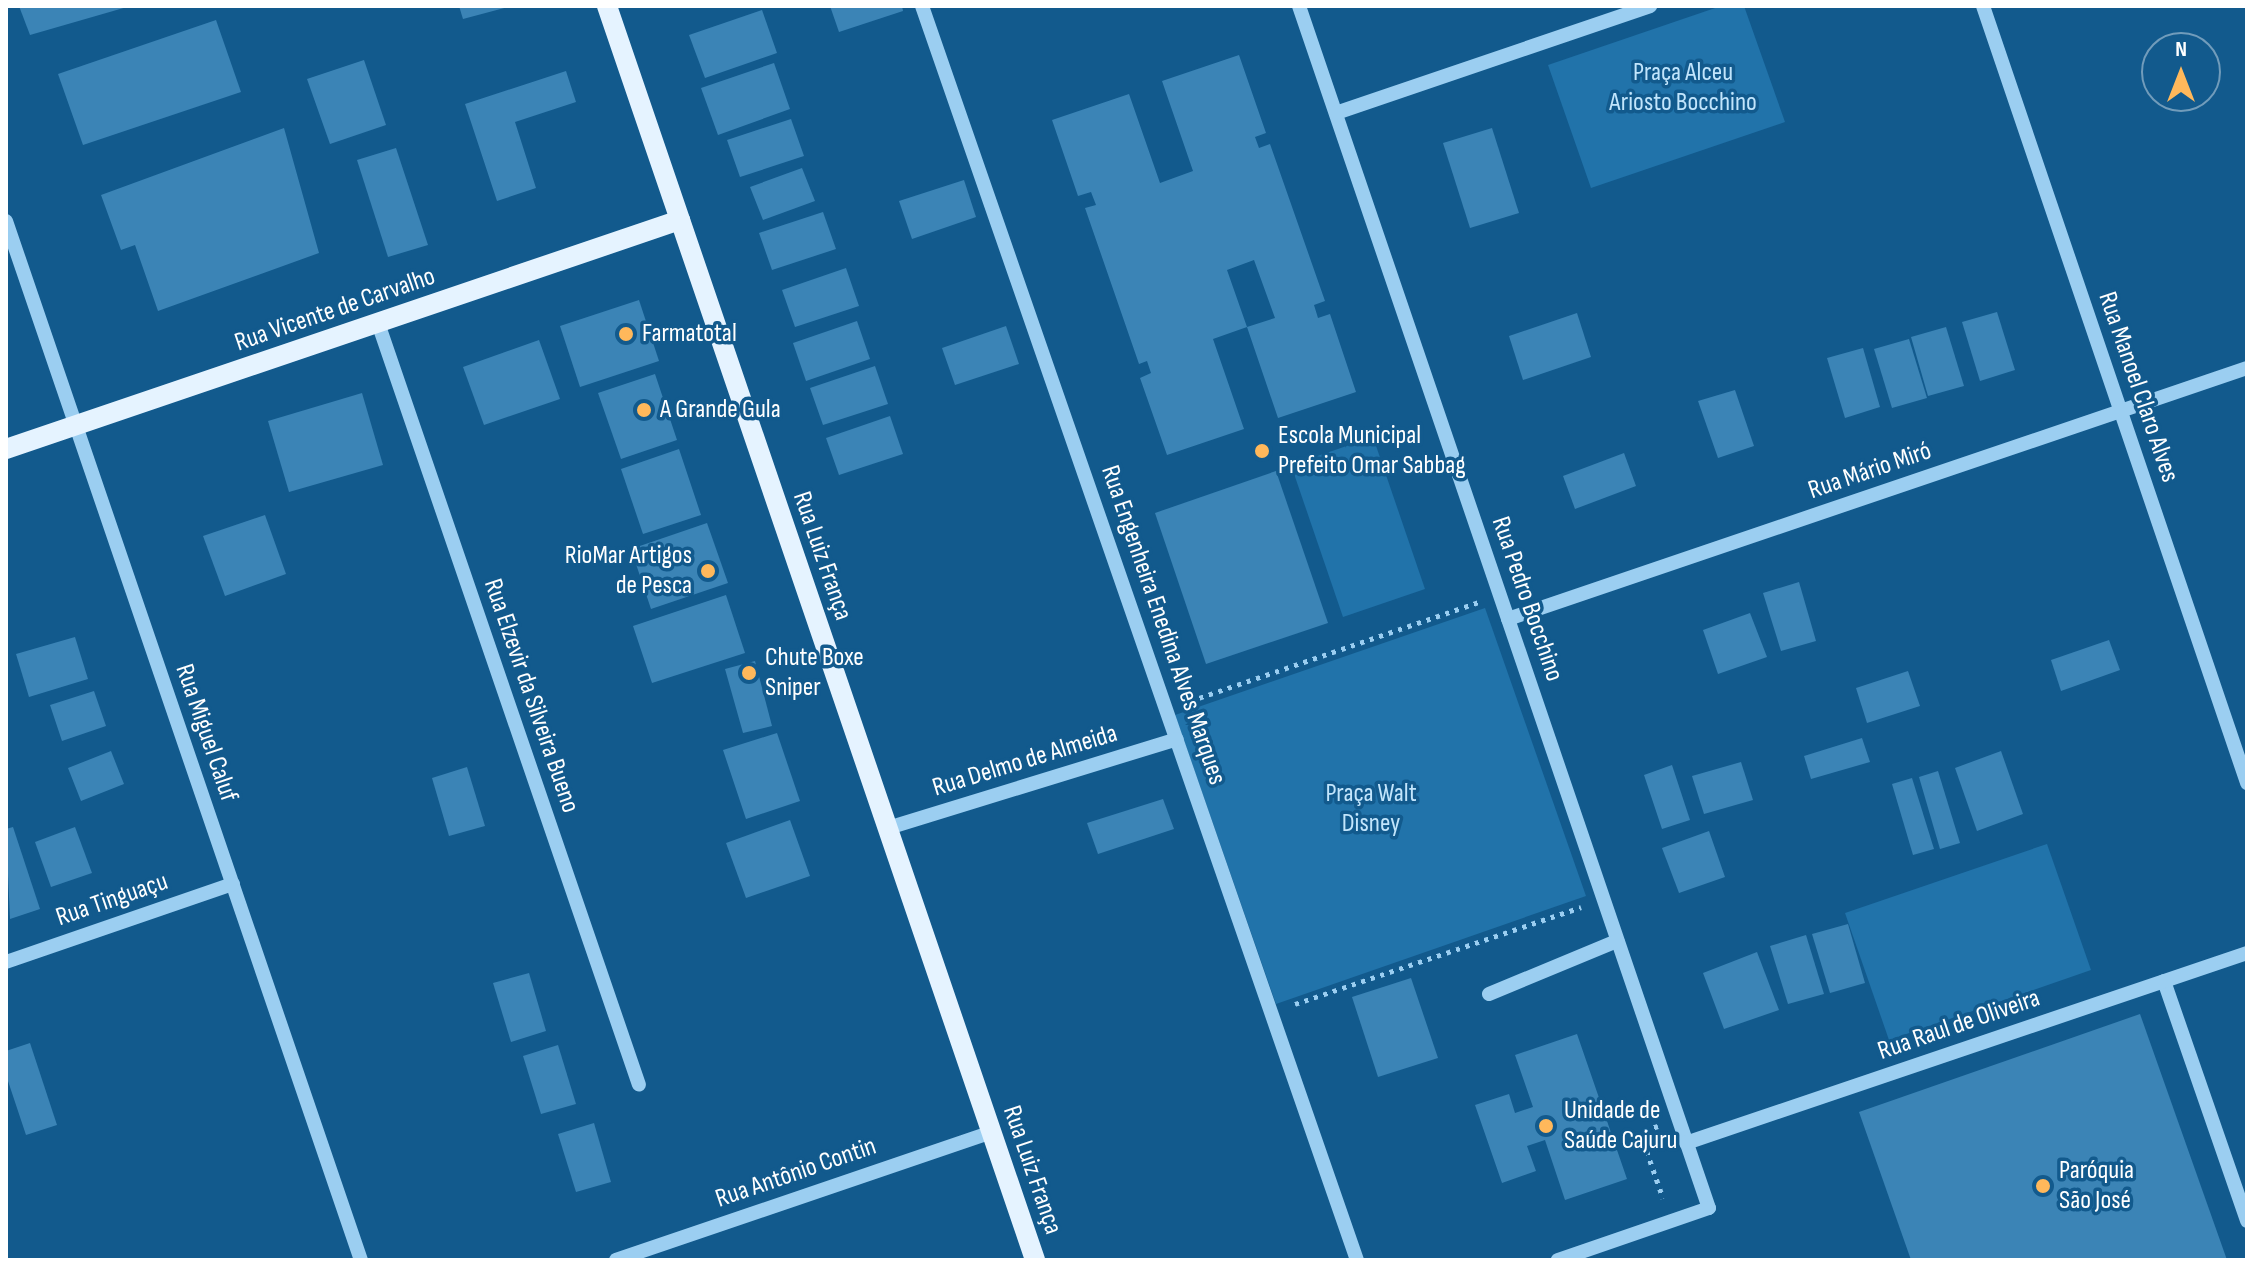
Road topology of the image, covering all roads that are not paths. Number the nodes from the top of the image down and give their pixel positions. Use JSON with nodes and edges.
{"nodes":[{"id":1,"x":607,"y":6,"type":"edge"},
{"id":2,"x":922,"y":6,"type":"edge"},
{"id":3,"x":1299,"y":6,"type":"edge"},
{"id":4,"x":1650,"y":6,"type":"edge"},
{"id":5,"x":1983,"y":6,"type":"edge"},
{"id":6,"x":1336,"y":113,"type":"junction"},
{"id":7,"x":680,"y":220,"type":"junction"},
{"id":8,"x":6,"y":221,"type":"edge"},
{"id":9,"x":378,"y":323,"type":"junction"},
{"id":10,"x":2247,"y":368,"type":"edge"},
{"id":11,"x":2121,"y":411,"type":"junction"},
{"id":12,"x":76,"y":425,"type":"junction"},
{"id":13,"x":6,"y":449,"type":"edge"},
{"id":14,"x":1508,"y":619,"type":"junction"},
{"id":15,"x":1177,"y":739,"type":"junction"},
{"id":16,"x":2247,"y":783,"type":"edge"},
{"id":17,"x":888,"y":828,"type":"junction"},
{"id":18,"x":233,"y":884,"type":"junction"},
{"id":19,"x":1617,"y":941,"type":"junction"},
{"id":20,"x":2247,"y":953,"type":"edge"},
{"id":21,"x":6,"y":962,"type":"edge"},
{"id":22,"x":2164,"y":981,"type":"junction"},
{"id":23,"x":1489,"y":994,"type":"dead end"},
{"id":24,"x":639,"y":1085,"type":"dead end"},
{"id":25,"x":991,"y":1132,"type":"junction"},
{"id":26,"x":1686,"y":1143,"type":"junction"},
{"id":27,"x":2247,"y":1221,"type":"edge"},
{"id":28,"x":361,"y":1260,"type":"edge"},
{"id":29,"x":616,"y":1260,"type":"edge"},
{"id":30,"x":1035,"y":1260,"type":"edge"},
{"id":31,"x":1357,"y":1260,"type":"edge"},
{"id":32,"x":1558,"y":1260,"type":"edge"}],
"edges":[{"from":1,"to":7,"type":"main road","name":"Rua Luiz França"},
{"from":2,"to":15,"type":"street","name":"Rua Engenheira Enedina Alves Marques"},
{"from":3,"to":6,"type":"street","name":"Rua Pedro Bocchino"},
{"from":4,"to":6,"type":"street"},
{"from":5,"to":11,"type":"street","name":"Rua Manoel Claro Alves"},
{"from":6,"to":14,"type":"street","name":"Rua Pedro Bocchino"},
{"from":7,"to":9,"type":"main road","name":"Rua Vicente de Carvalho"},
{"from":7,"to":17,"type":"main road","name":"Rua Luiz França"},
{"from":8,"to":12,"type":"street","name":"Rua Miguel Caluf"},
{"from":9,"to":12,"type":"main road","name":"Rua Vicente de Carvalho"},
{"from":9,"to":24,"type":"street","name":"Rua Elzevir da Silveira Bueno"},
{"from":10,"to":11,"type":"street","name":"Rua Mário Miró"},
{"from":11,"to":14,"type":"street","name":"Rua Mário Miró"},
{"from":11,"to":16,"type":"street","name":"Rua Manoel Claro Alves"},
{"from":12,"to":13,"type":"main road","name":"Rua Vicente de Carvalho"},
{"from":12,"to":18,"type":"street","name":"Rua Miguel Caluf"},
{"from":14,"to":19,"type":"street","name":"Rua Pedro Bocchino"},
{"from":15,"to":17,"type":"street","name":"Rua Delmo de Almeida"},
{"from":15,"to":31,"type":"street","name":"Rua Engenheira Enedina Alves Marques"},
{"from":17,"to":25,"type":"main road","name":"Rua Luiz França"},
{"from":18,"to":21,"type":"street","name":"Rua Tinguaçu"},
{"from":18,"to":28,"type":"street","name":"Rua Miguel Caluf"},
{"from":19,"to":23,"type":"street"},
{"from":19,"to":26,"type":"street","name":"Rua Pedro Bocchino"},
{"from":20,"to":22,"type":"street","name":"Rua Raul de Oliveira"},
{"from":22,"to":26,"type":"street","name":"Rua Raul de Oliveira"},
{"from":22,"to":27,"type":"street"},
{"from":25,"to":29,"type":"street","name":"Rua Antônio Contin"},
{"from":25,"to":30,"type":"main road","name":"Rua Luiz França"},
{"from":26,"to":32,"type":"street","name":"Rua Pedro Bocchino"}]}
